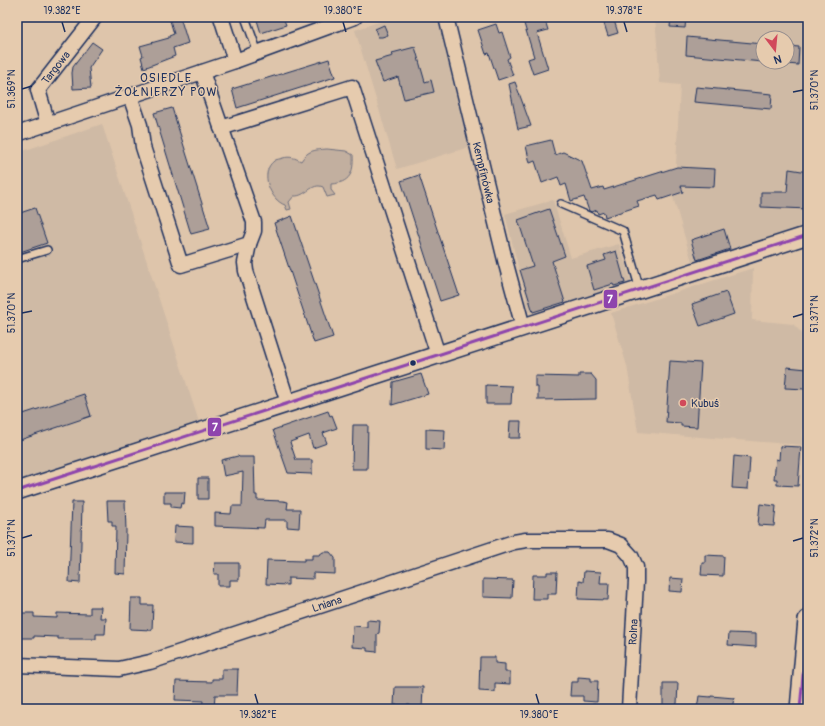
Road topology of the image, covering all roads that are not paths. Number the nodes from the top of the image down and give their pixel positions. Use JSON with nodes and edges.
{"nodes":[{"id":1,"x":95,"y":17,"type":"edge"},
{"id":2,"x":221,"y":17,"type":"edge"},
{"id":3,"x":245,"y":17,"type":"edge"},
{"id":4,"x":356,"y":17,"type":"edge"},
{"id":5,"x":446,"y":17,"type":"edge"},
{"id":6,"x":258,"y":53,"type":"junction"},
{"id":7,"x":235,"y":61,"type":"junction"},
{"id":8,"x":202,"y":72,"type":"junction"},
{"id":9,"x":130,"y":96,"type":"junction"},
{"id":10,"x":48,"y":124,"type":"junction"},
{"id":11,"x":221,"y":128,"type":"junction"},
{"id":12,"x":17,"y":134,"type":"edge"},
{"id":13,"x":561,"y":204,"type":"dead end"},
{"id":14,"x":808,"y":235,"type":"edge"},
{"id":15,"x":249,"y":244,"type":"junction"},
{"id":16,"x":47,"y":250,"type":"dead end"},
{"id":17,"x":17,"y":259,"type":"edge"},
{"id":18,"x":640,"y":290,"type":"junction"},
{"id":19,"x":523,"y":327,"type":"junction"},
{"id":20,"x":438,"y":355,"type":"junction"},
{"id":21,"x":288,"y":403,"type":"junction"},
{"id":22,"x":17,"y":491,"type":"edge"},
{"id":23,"x":631,"y":556,"type":"joint"},
{"id":24,"x":808,"y":620,"type":"edge"},
{"id":25,"x":17,"y":665,"type":"edge"},
{"id":26,"x":629,"y":709,"type":"edge"},
{"id":27,"x":800,"y":709,"type":"edge"}],
"edges":[{"from":1,"to":10,"type":"street","name":"Targowa"},
{"from":2,"to":7,"type":"street"},
{"from":3,"to":6,"type":"lane"},
{"from":4,"to":6,"type":"street"},
{"from":5,"to":19,"type":"street","name":"Kempfinówka"},
{"from":6,"to":7,"type":"street"},
{"from":7,"to":8,"type":"street"},
{"from":8,"to":9,"type":"street"},
{"from":8,"to":11,"type":"street"},
{"from":9,"to":10,"type":"street"},
{"from":9,"to":15,"type":"street"},
{"from":10,"to":12,"type":"street"},
{"from":11,"to":15,"type":"street"},
{"from":11,"to":20,"type":"street"},
{"from":13,"to":18,"type":"lane"},
{"from":14,"to":18,"type":"street"},
{"from":15,"to":21,"type":"street"},
{"from":16,"to":17,"type":"lane"},
{"from":18,"to":19,"type":"street"},
{"from":19,"to":20,"type":"street"},
{"from":20,"to":21,"type":"street"},
{"from":21,"to":22,"type":"street"},
{"from":23,"to":25,"type":"street","name":"Lniana"},
{"from":23,"to":26,"type":"street","name":"Rolna"},
{"from":24,"to":27,"type":"main road"}]}
